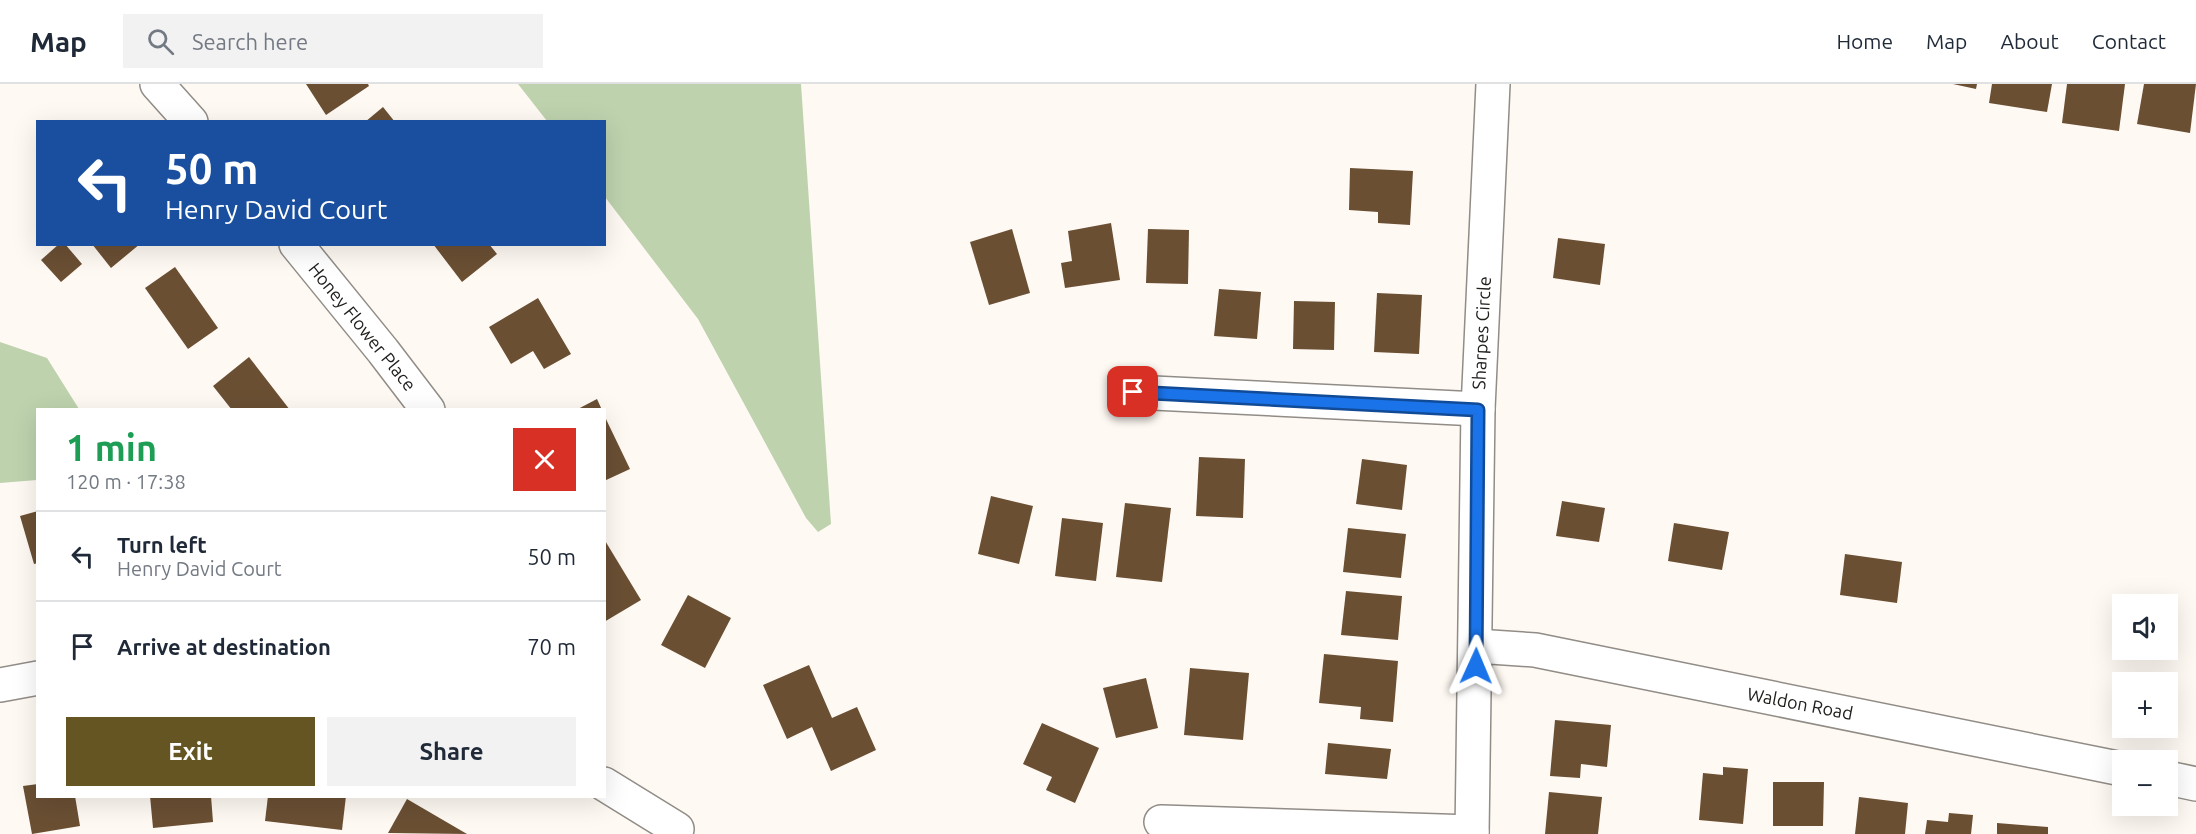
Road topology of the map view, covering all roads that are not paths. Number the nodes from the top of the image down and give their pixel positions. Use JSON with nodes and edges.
{"nodes":[{"id":1,"x":157,"y":84,"type":"edge"},
{"id":2,"x":1494,"y":84,"type":"edge"},
{"id":3,"x":189,"y":120,"type":"edge"},
{"id":4,"x":298,"y":246,"type":"edge"},
{"id":5,"x":1133,"y":392,"type":"dead end"},
{"id":6,"x":426,"y":408,"type":"edge"},
{"id":7,"x":1478,"y":410,"type":"junction"},
{"id":8,"x":1476,"y":646,"type":"junction"},
{"id":9,"x":36,"y":678,"type":"edge"},
{"id":10,"x":0,"y":684,"type":"edge"},
{"id":11,"x":2112,"y":767,"type":"edge"},
{"id":12,"x":2178,"y":780,"type":"edge"},
{"id":13,"x":2196,"y":784,"type":"edge"},
{"id":14,"x":606,"y":785,"type":"edge"},
{"id":15,"x":1161,"y":822,"type":"dead end"},
{"id":16,"x":676,"y":828,"type":"dead end"},
{"id":17,"x":1472,"y":833,"type":"edge"}],
"edges":[{"from":1,"to":3,"type":"street"},
{"from":2,"to":7,"type":"street","name":"Sharpes Circle"},
{"from":4,"to":6,"type":"street","name":"Honey Flower Place"},
{"from":5,"to":7,"type":"street"},
{"from":7,"to":8,"type":"street","name":"Sharpes Circle"},
{"from":8,"to":11,"type":"street","name":"Waldon Road"},
{"from":8,"to":17,"type":"street","name":"Sharpes Circle"},
{"from":9,"to":10,"type":"street"},
{"from":12,"to":13,"type":"street"},
{"from":14,"to":16,"type":"street"},
{"from":15,"to":17,"type":"street"}]}
